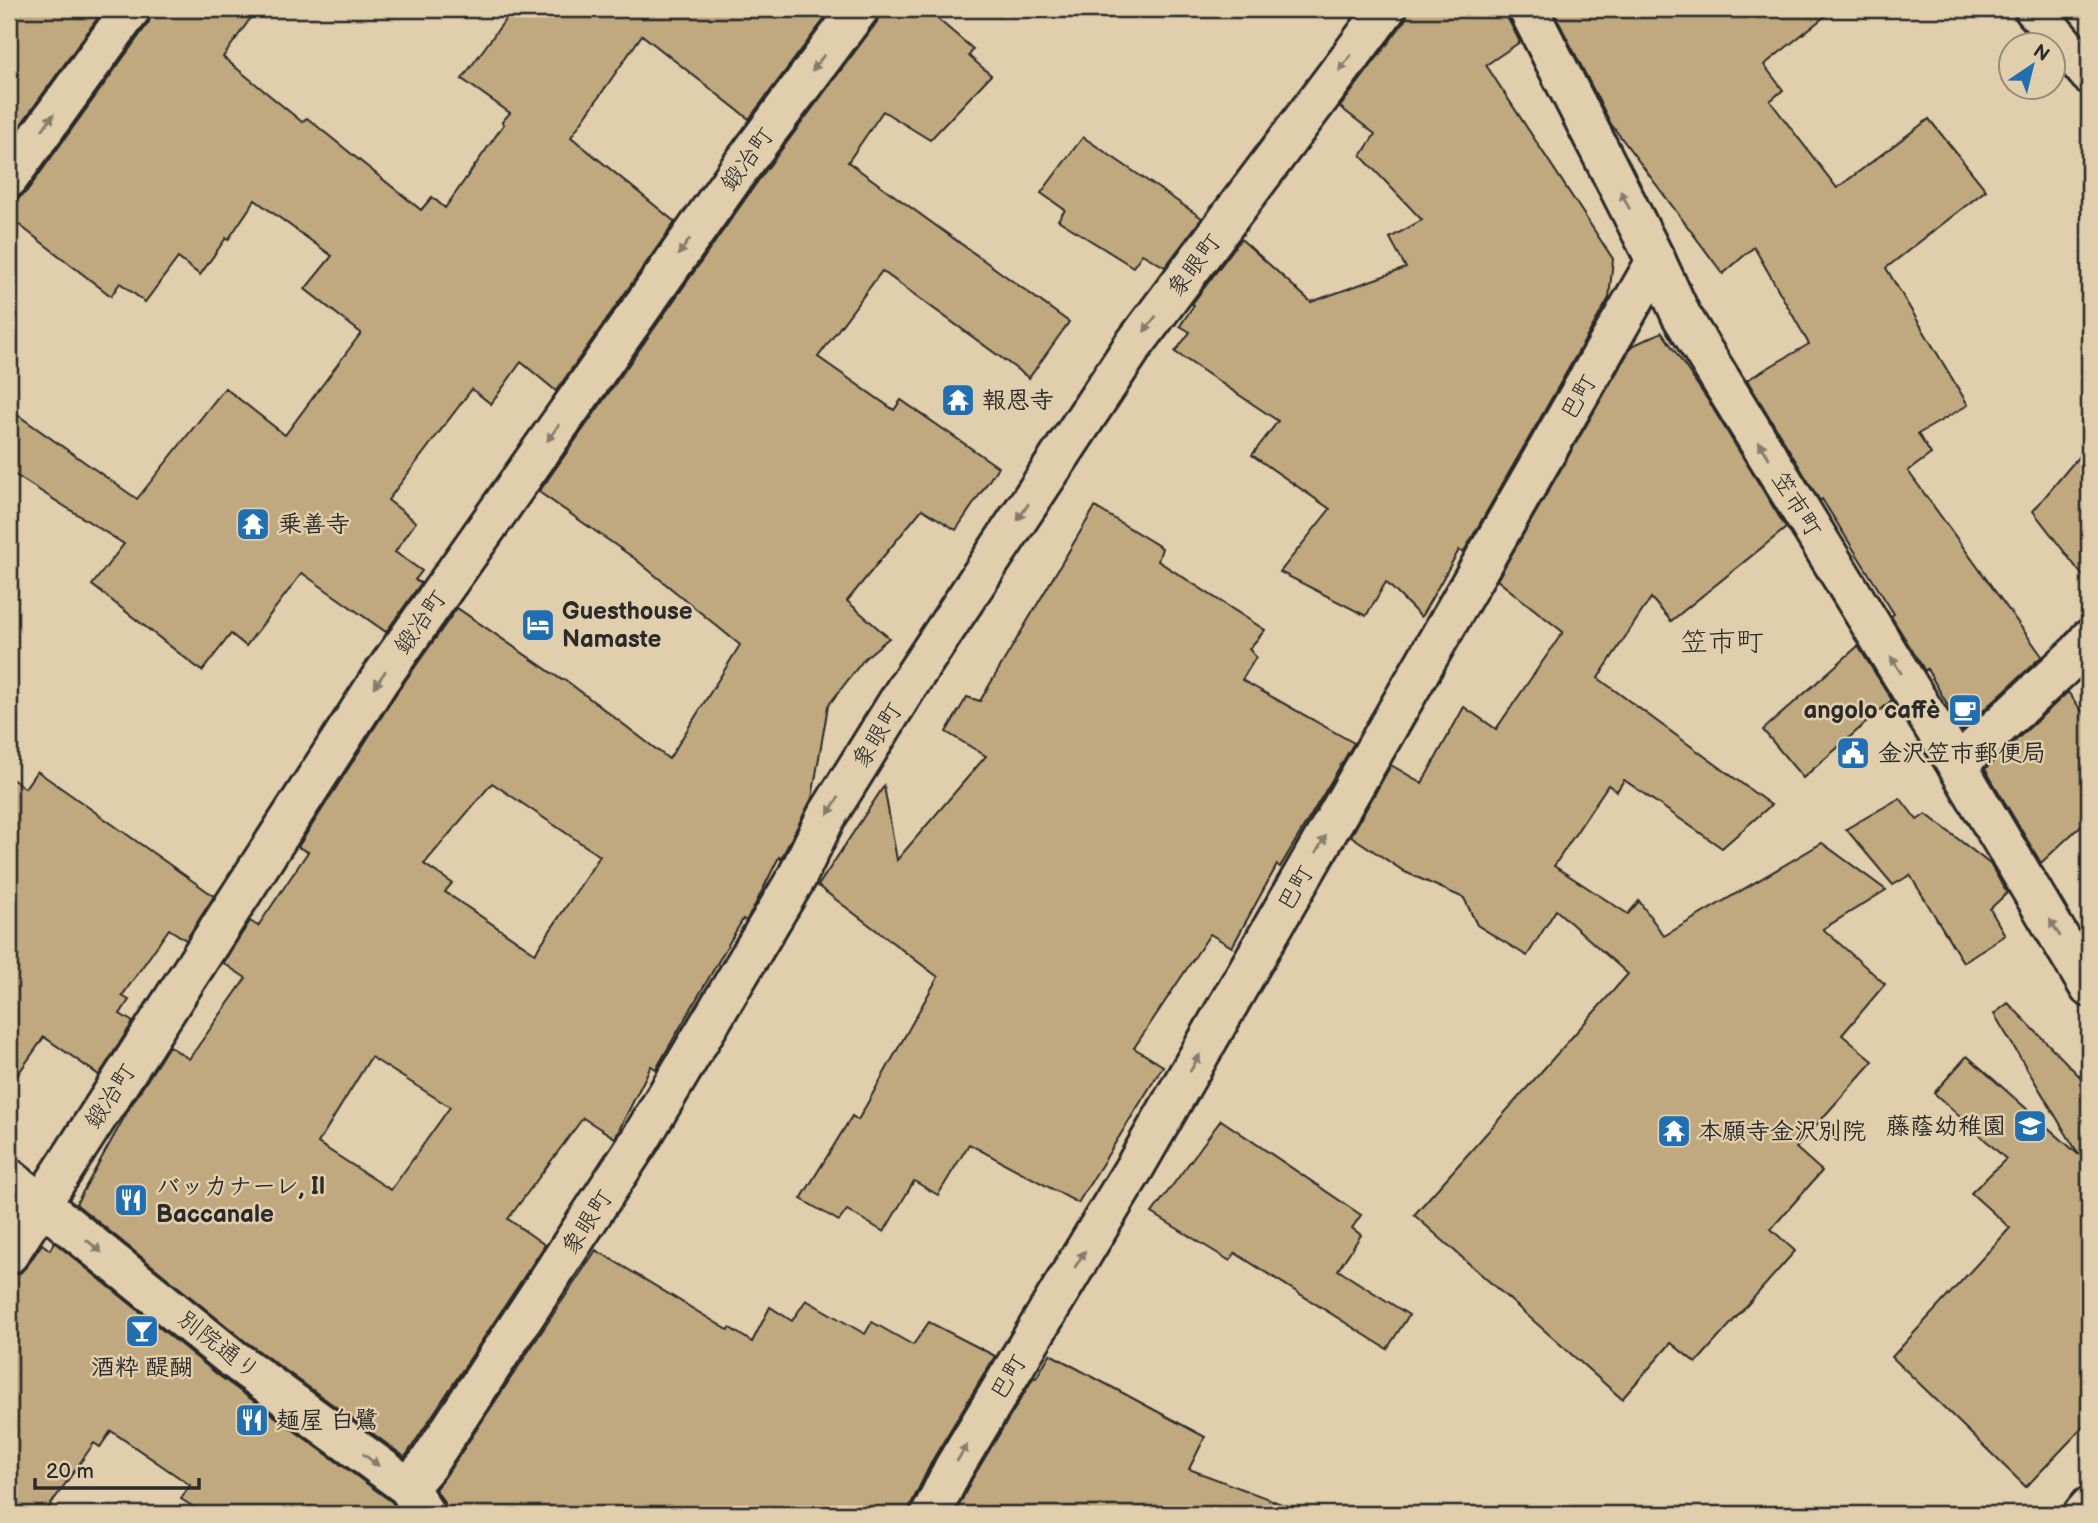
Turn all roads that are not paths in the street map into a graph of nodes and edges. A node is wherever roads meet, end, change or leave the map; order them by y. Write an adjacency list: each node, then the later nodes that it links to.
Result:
1 (131, 9): 7 (street, one-way to 1)
2 (859, 9): 13 (street, 鍛冶町, one-way to 13)
3 (1386, 9): 15 (street, 象眼町, one-way to 15)
4 (1528, 9): 8 (street, 笠市町, one-way to 4)
5 (2034, 9): 6 (street)
6 (2089, 74)
7 (9, 178)
8 (1656, 261): 10 (street, 笠市町, one-way to 8); 17 (street, 巴町, one-way to 8)
9 (2089, 639): 10 (street)
10 (1957, 765): 11 (street, 笠市町, one-way to 10)
11 (2089, 988)
12 (9, 1178): 13 (street, 別院通り)
13 (41, 1203): 14 (street, 鍛冶町); 15 (street, 別院通り, one-way to 15)
14 (9, 1254)
15 (414, 1504)
16 (2089, 1507): 18 (street)
17 (931, 1514)
18 (2083, 1514)

